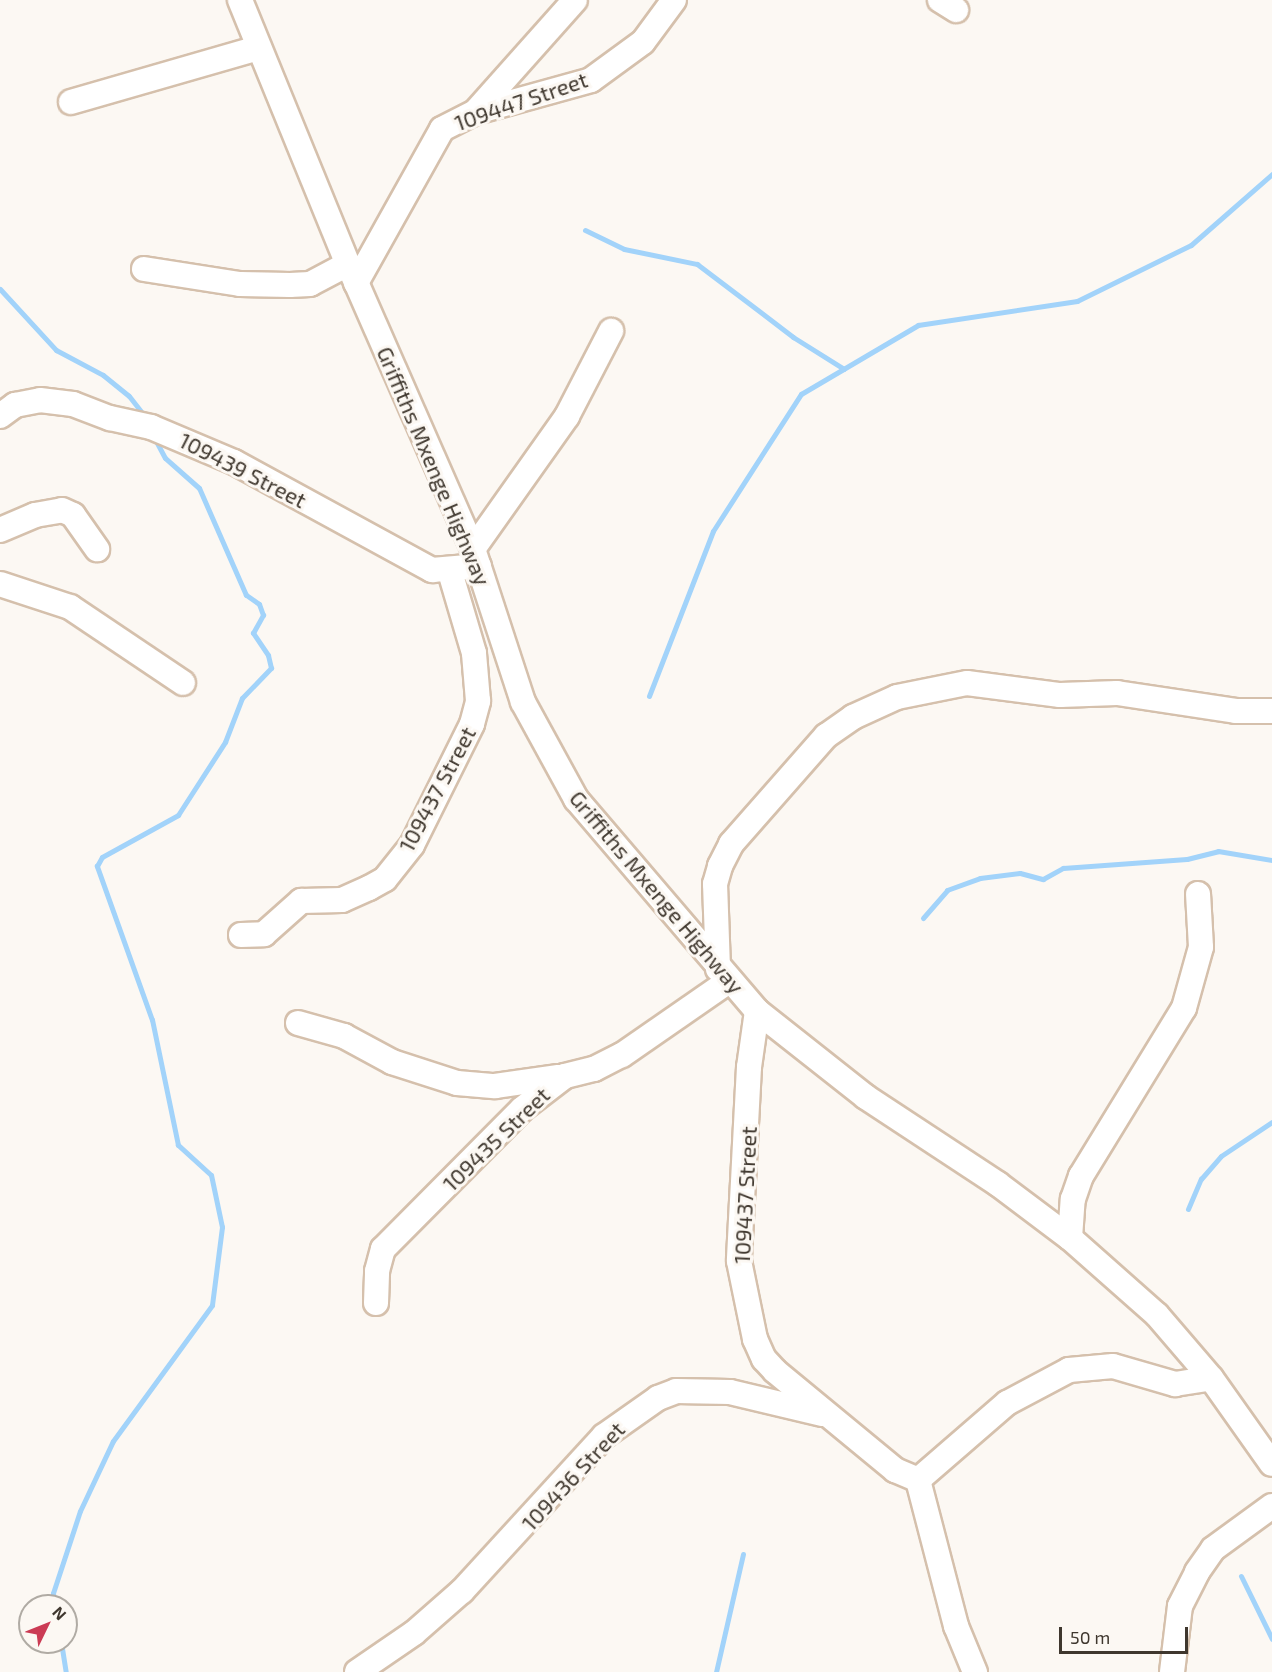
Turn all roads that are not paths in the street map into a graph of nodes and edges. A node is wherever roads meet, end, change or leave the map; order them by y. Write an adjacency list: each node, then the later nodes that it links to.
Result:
1 (240, 0): 4 (street, Griffiths Mxenge Highway)
2 (575, 0): 6 (street)
3 (674, 0): 6 (street, 109447 Street)
4 (258, 48): 5 (street); 8 (street, Griffiths Mxenge Highway)
5 (71, 102)
6 (476, 112): 8 (street, 109447 Street)
7 (144, 269): 8 (street)
8 (352, 273): 13 (street, Griffiths Mxenge Highway)
9 (611, 331): 13 (street)
10 (0, 416): 14 (street, 109439 Street)
11 (0, 530): 12 (street)
12 (97, 549)
13 (476, 558): 14 (street, 109439 Street); 20 (street, Griffiths Mxenge Highway)
14 (450, 572): 19 (street, 109437 Street)
15 (0, 585): 16 (street)
16 (183, 683)
17 (1272, 711): 20 (street)
18 (1198, 894): 24 (street)
19 (241, 935)
20 (724, 975): 21 (street, Griffiths Mxenge Highway); 23 (street, 109435 Street)
21 (757, 1011): 24 (street, Griffiths Mxenge Highway); 27 (street, 109437 Street)
22 (298, 1023): 23 (street)
23 (565, 1076): 25 (street, 109435 Street)
24 (1070, 1238): 26 (street, Griffiths Mxenge Highway)
25 (376, 1303)
26 (1211, 1378): 28 (street, Griffiths Mxenge Highway); 29 (street)
27 (830, 1416): 29 (street, 109437 Street); 31 (street, 109436 Street)
28 (1272, 1464)
29 (918, 1480): 32 (street)
30 (1272, 1506): 33 (street)
31 (357, 1672)
32 (975, 1672)
33 (1172, 1672)

